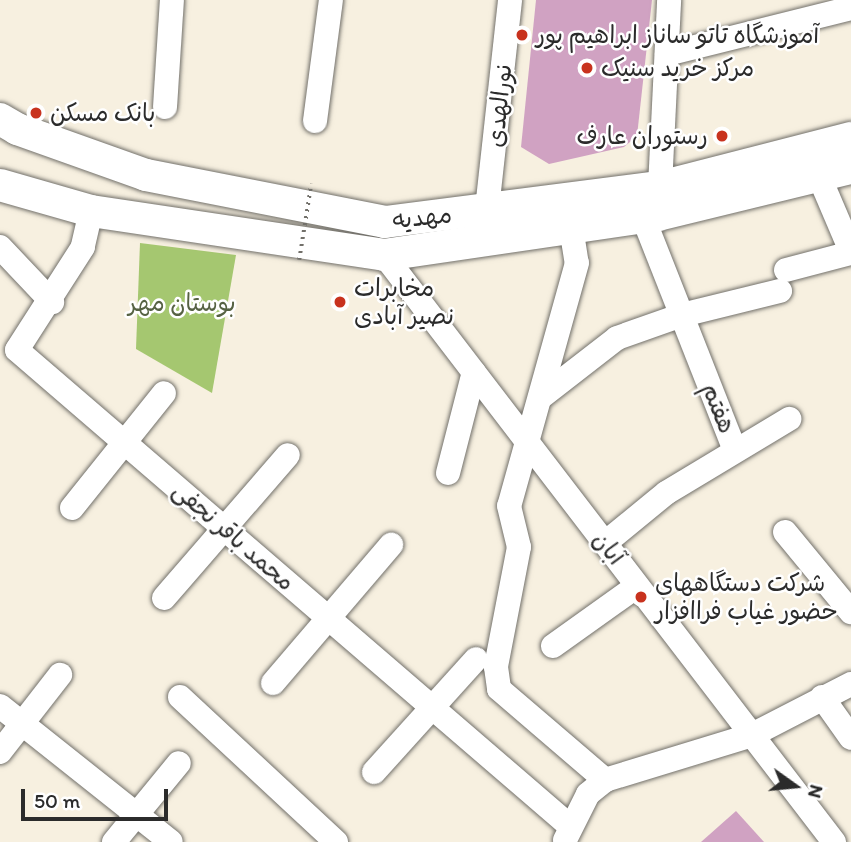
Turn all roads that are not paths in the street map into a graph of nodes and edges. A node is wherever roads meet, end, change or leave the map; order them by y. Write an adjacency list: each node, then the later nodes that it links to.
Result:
1 (172, 0): 7 (street)
2 (331, 0): 8 (street)
3 (510, 0): 15 (street, نورالهدی)
4 (669, 0): 6 (street)
5 (851, 8): 6 (street)
6 (667, 54): 14 (street)
7 (165, 107)
8 (315, 121)
9 (4, 123): 15 (main road, مهدیه)
10 (851, 138): 14 (main road, مهدیه)
11 (851, 168): 12 (main road, مهدیه)
12 (819, 176): 17 (main road, مهدیه); 20 (street)
13 (0, 185): 16 (main road, مهدیه)
14 (660, 187): 15 (main road, مهدیه)
15 (487, 209)
16 (91, 211): 21 (main road, مهدیه); 22 (street, محمد باقر نجفی)
17 (643, 217): 18 (main road, مهدیه); 23 (street, هفتم)
18 (571, 227): 21 (main road, مهدیه); 26 (street)
19 (0, 247): 22 (street)
20 (851, 252): 23 (street)
21 (384, 255): 24 (street, آبان)
22 (51, 302): 28 (street, محمد باقر نجفی)
23 (682, 315): 26 (street); 30 (street, هفتم)
24 (474, 372): 29 (street, آبان); 32 (street)
25 (164, 393): 28 (street)
26 (541, 397): 29 (street)
27 (789, 419): 30 (street)
28 (125, 442): 33 (street); 34 (street, محمد باقر نجفی)
29 (528, 443): 36 (street, آبان); 57 (street)
30 (735, 450): 36 (street, هفتم)
31 (288, 455): 34 (street)
32 (448, 473)
33 (72, 508)
34 (225, 528): 39 (street); 41 (street, محمد باقر نجفی)
35 (785, 532): 40 (street)
36 (605, 543): 38 (street, آبان)
37 (391, 545): 41 (street)
38 (638, 586): 42 (street); 52 (street, آبان)
39 (164, 598)
40 (851, 612)
41 (330, 619): 45 (street); 50 (street, محمد باقر نجفی)
42 (553, 646)
43 (475, 659): 50 (street)
44 (60, 675): 51 (street)
45 (273, 683)
46 (851, 684): 48 (street)
47 (180, 697): 62 (street)
48 (822, 697): 52 (street); 53 (street)
49 (0, 706): 51 (street)
50 (433, 708): 56 (street); 59 (street, محمد باقر نجفی)
51 (21, 723): 54 (street); 58 (street)
52 (752, 735): 57 (street); 63 (street, آبان)
53 (851, 738)
54 (0, 752)
55 (179, 763): 58 (street)
56 (374, 772)
57 (605, 780): 59 (street)
58 (137, 815): 60 (street); 61 (street)
59 (568, 834)
60 (114, 842)
61 (171, 842)
62 (336, 842)
63 (834, 842)

